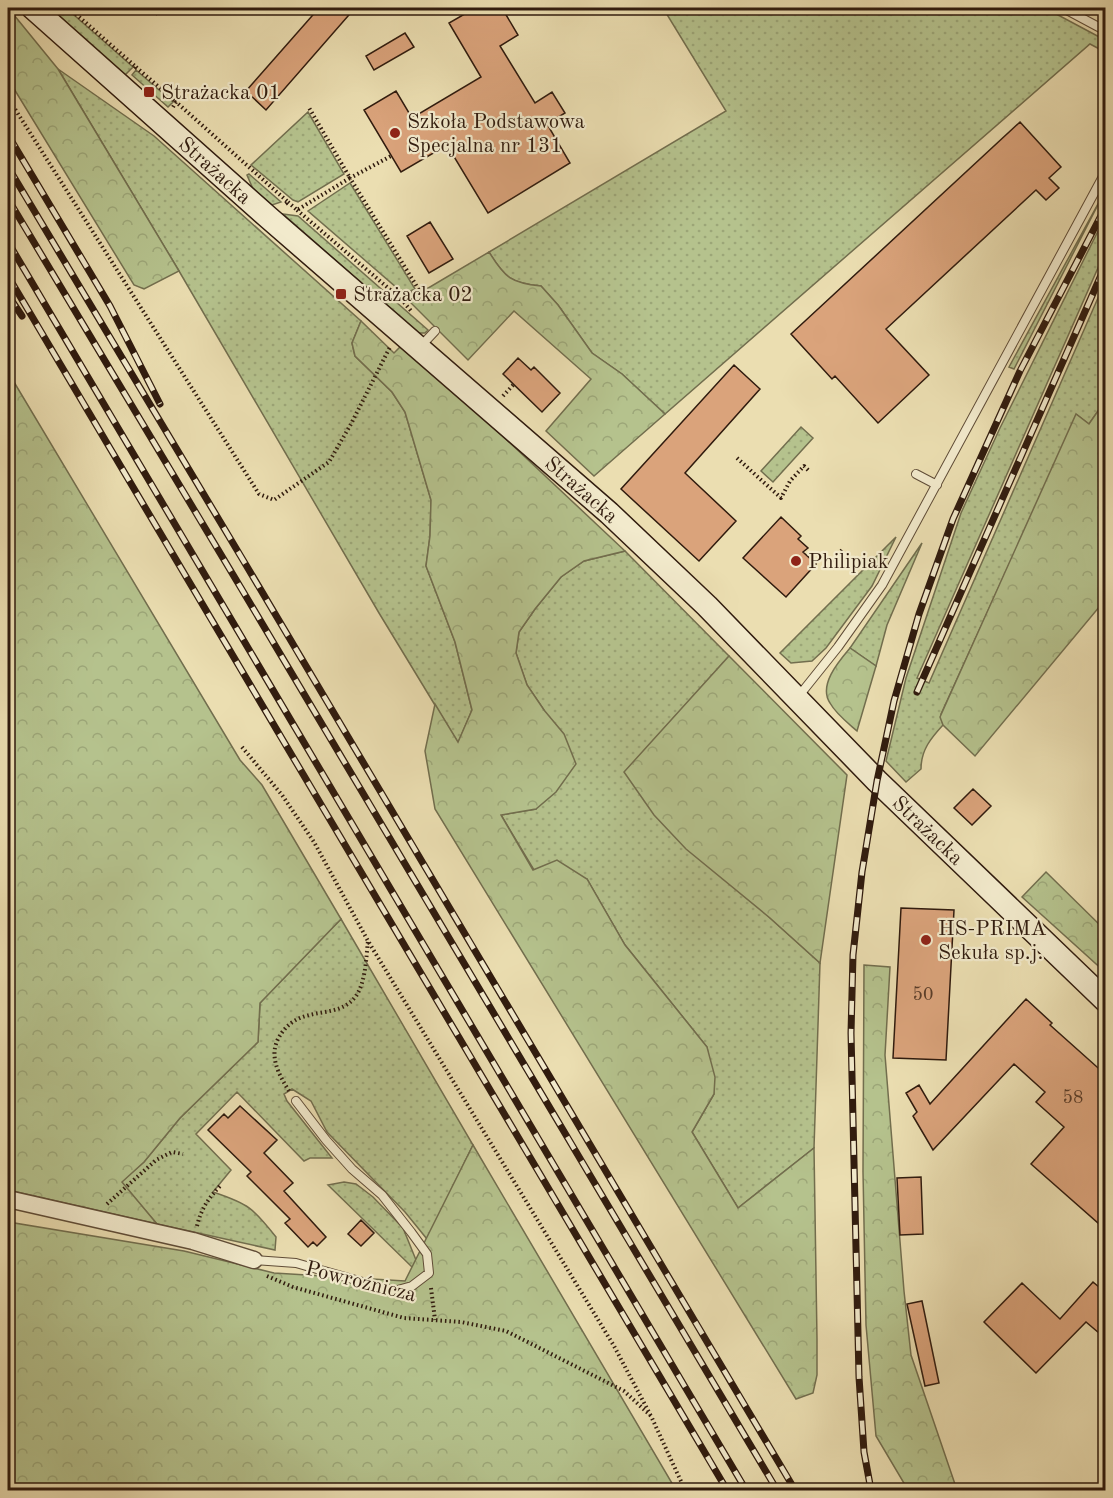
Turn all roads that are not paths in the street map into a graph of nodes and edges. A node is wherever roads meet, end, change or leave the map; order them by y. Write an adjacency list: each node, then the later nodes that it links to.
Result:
1 (33, 8): 6 (main road, Strażacka)
2 (1063, 8): 3 (lane)
3 (1106, 31)
4 (1106, 171): 8 (lane)
5 (435, 331): 6 (lane)
6 (419, 348): 9 (main road, Strażacka)
7 (916, 474): 8 (lane)
8 (937, 485): 9 (lane)
9 (797, 697): 10 (main road, Strażacka)
10 (1106, 1001)
11 (296, 1101): 13 (lane)
12 (8, 1199): 13 (street)
13 (254, 1260)

